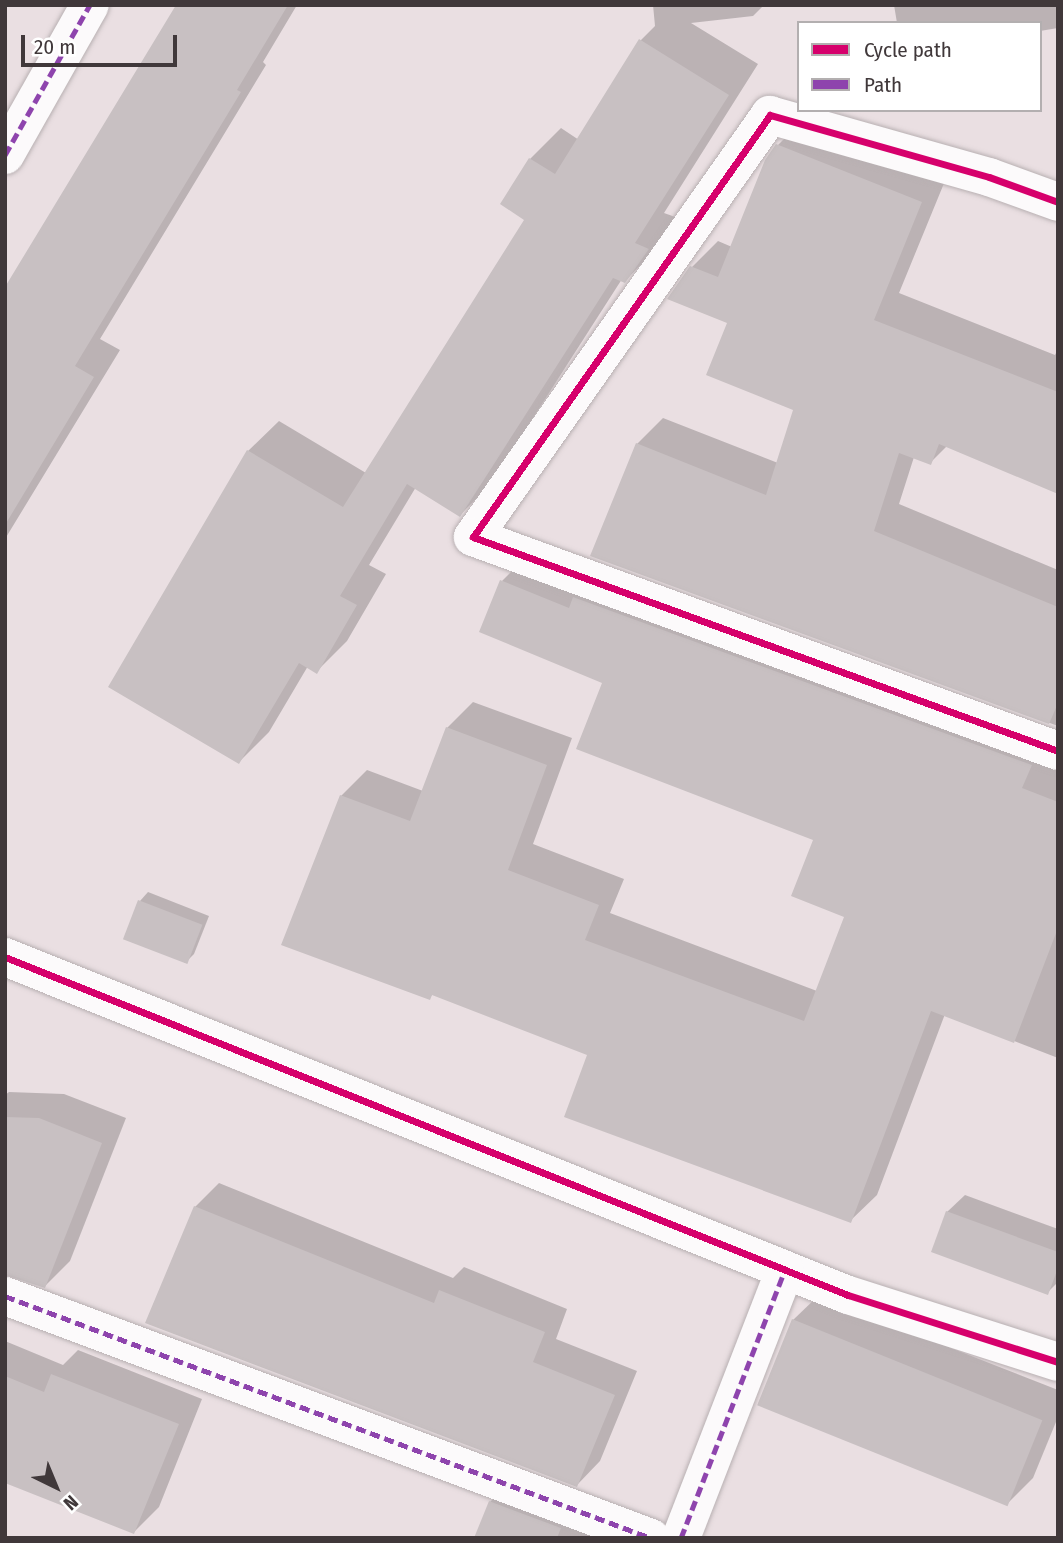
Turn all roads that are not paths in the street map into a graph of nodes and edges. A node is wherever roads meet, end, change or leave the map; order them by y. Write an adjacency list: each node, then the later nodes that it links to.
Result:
1 (90, 5): 2 (street)
2 (5, 155)
3 (1058, 202): 4 (street)
4 (1058, 751)
5 (5, 957): 6 (street)
6 (785, 1270): 8 (street); 10 (street)
7 (5, 1296): 9 (street)
8 (1058, 1362)
9 (651, 1538)
10 (681, 1538)

